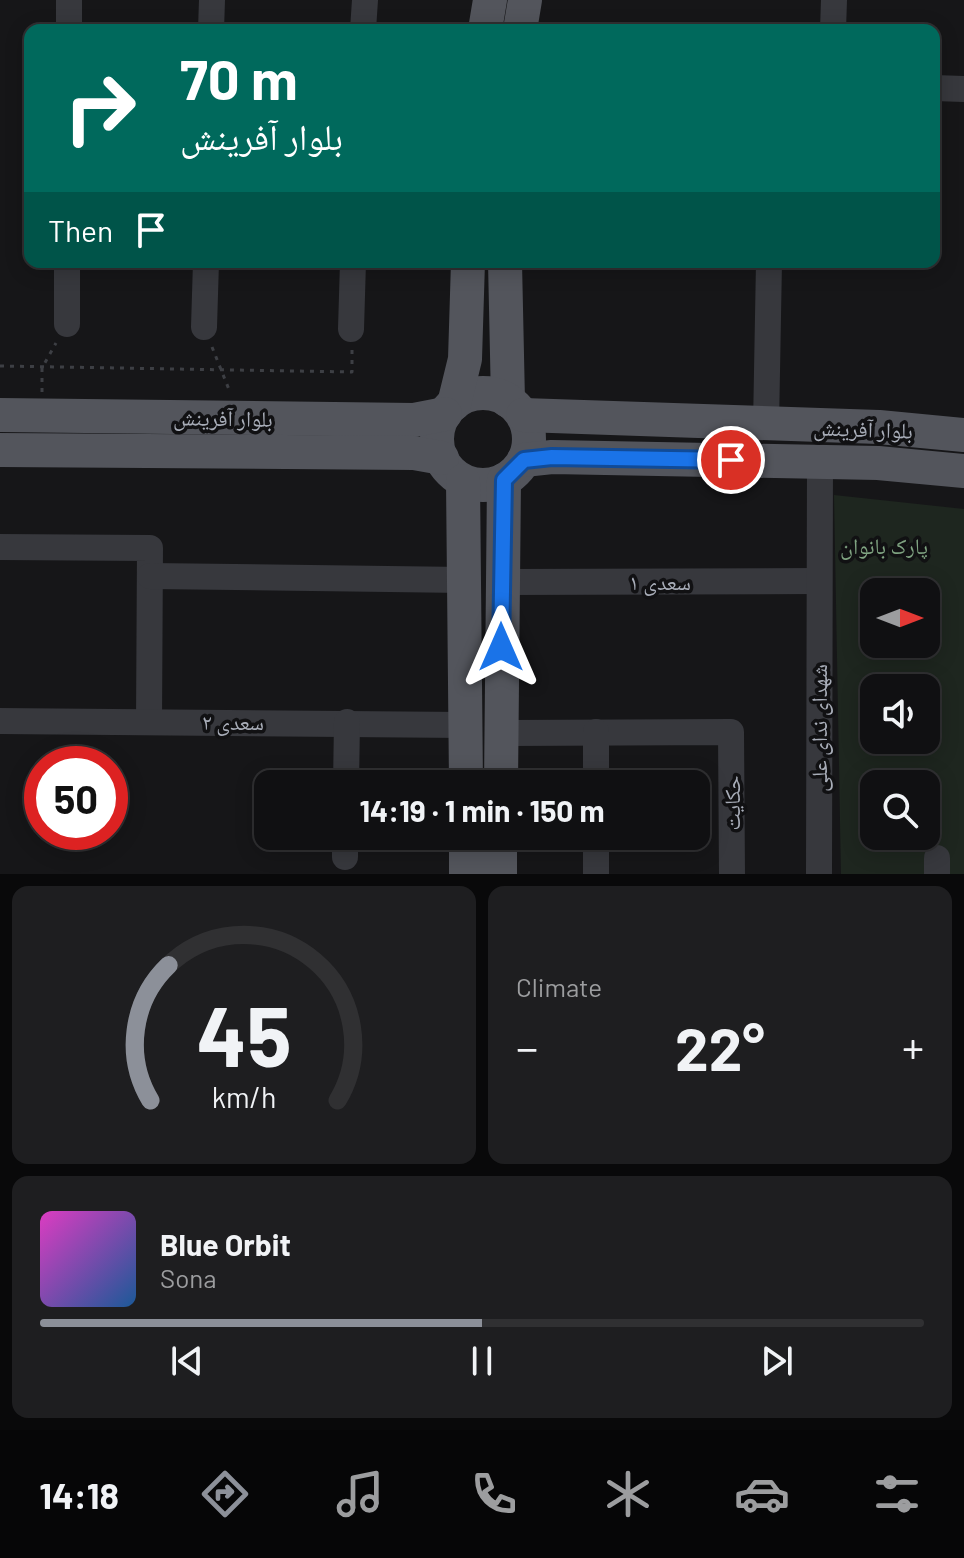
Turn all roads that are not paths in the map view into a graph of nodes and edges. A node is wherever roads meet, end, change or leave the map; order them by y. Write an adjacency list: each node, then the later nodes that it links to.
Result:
1 (69, 0): 7 (street)
2 (212, 0): 8 (street)
3 (365, 0): 9 (street)
4 (490, 0): 10 (main road)
5 (525, 0): 11 (main road)
6 (834, 0): 12 (street)
7 (69, 24)
8 (211, 24)
9 (363, 24)
10 (486, 24)
11 (521, 24)
12 (833, 24)
13 (940, 88): 14 (street)
14 (964, 89)
15 (67, 268): 21 (street)
16 (206, 268): 22 (street)
17 (353, 268): 23 (street)
18 (468, 268): 25 (main road)
19 (505, 268): 24 (main road)
20 (769, 268): 27 (street)
21 (67, 324)
22 (204, 327)
23 (351, 329)
24 (515, 408): 25 (main road); 27 (main road, بلوار آفرینش); 32 (main road)
25 (450, 409): 26 (main road, بلوار آفرینش); 31 (main road)
26 (0, 415)
27 (766, 426): 28 (main road, بلوار آفرینش)
28 (964, 435)
29 (0, 450): 31 (main road, بلوار آفرینش)
30 (820, 462): 32 (main road, بلوار آفرینش); 33 (main road, بلوار آفرینش); 37 (street, شهدای ندای علی)
31 (453, 469): 32 (main road); 36 (main road)
32 (514, 470): 38 (main road)
33 (964, 471)
34 (0, 547): 35 (street)
35 (150, 576): 36 (street); 40 (street)
36 (465, 580): 42 (main road)
37 (819, 581): 38 (street, سعدی ۱); 56 (street, شهدای ندای علی)
38 (501, 582): 44 (main road)
39 (0, 721): 40 (street, سعدی ۲)
40 (149, 722): 41 (street, سعدی ۲)
41 (347, 722): 42 (street, سعدی ۲); 45 (street)
42 (465, 725): 46 (main road)
43 (596, 732): 44 (street); 48 (street); 55 (street, حکایت)
44 (501, 733): 47 (main road)
45 (346, 770)
46 (466, 770)
47 (501, 770)
48 (596, 770)
49 (466, 850): 52 (main road)
50 (500, 850): 53 (main road)
51 (596, 850): 54 (street)
52 (466, 874)
53 (500, 874)
54 (596, 874)
55 (732, 874)
56 (819, 874)

